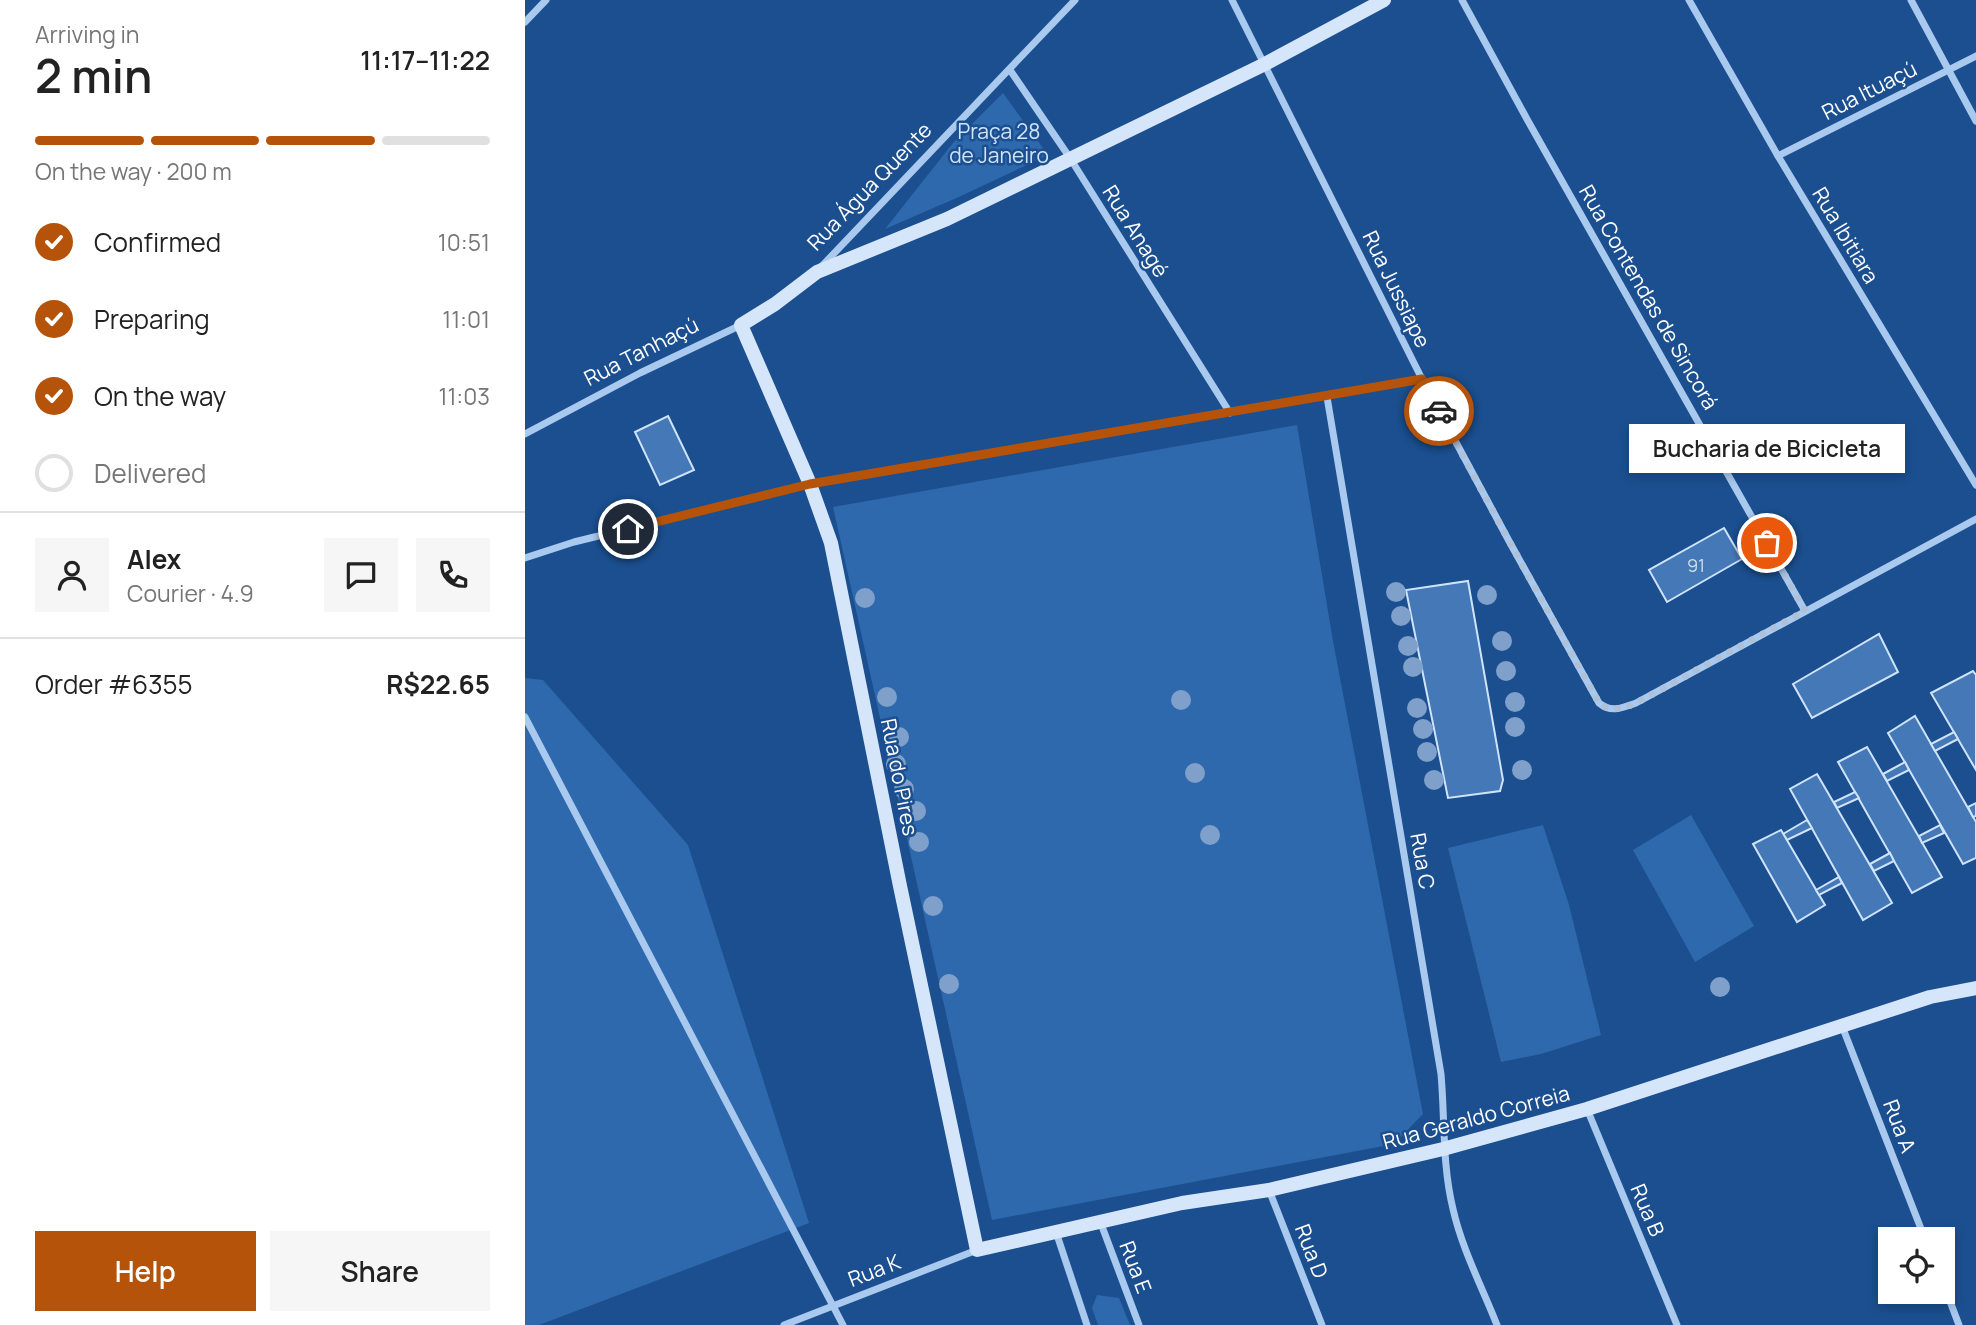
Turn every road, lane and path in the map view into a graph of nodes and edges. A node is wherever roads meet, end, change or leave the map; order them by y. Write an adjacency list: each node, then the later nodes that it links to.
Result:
1 (546, 0): 10 (street)
2 (1059, 0): 9 (street)
3 (1075, 0): 9 (street, Rua Água Quente)
4 (1232, 0): 12 (street, Rua Jussiape)
5 (1384, 0): 12 (street)
6 (1462, 0): 29 (street, Rua Contendas de Sincorá)
7 (1689, 0): 16 (street, Rua Ibitiara)
8 (1911, 0): 14 (street)
9 (1067, 8): 13 (street, Rua Água Quente)
10 (525, 22)
11 (1976, 56): 14 (street, Rua Ituaçú)
12 (1265, 64): 17 (street); 21 (street, Rua Jussiape)
13 (1010, 69): 17 (street, Rua Anagé); 18 (street, Rua Água Quente)
14 (1948, 70): 15 (street); 16 (street, Rua Ituaçú)
15 (1976, 121)
16 (1778, 156): 26 (street, Rua Ibitiara)
17 (1070, 158): 18 (street); 23 (street, Rua Anagé)
18 (817, 272): 19 (street, Rua Água Quente)
19 (775, 304): 20 (street, Rua Tanhaçú)
20 (741, 325): 24 (street, Rua Tanhaçú); 25 (street, Rua do Pires)
21 (1422, 379): 22 (street); 29 (street, Rua Jussiape)
22 (1327, 397): 23 (street); 34 (street, Rua C)
23 (1230, 413): 25 (street)
24 (525, 434)
25 (810, 484): 28 (street); 39 (street, Rua do Pires)
26 (1976, 485)
27 (1976, 520): 29 (street)
28 (525, 558)
29 (1805, 611)
30 (525, 718): 40 (street)
31 (1976, 988): 32 (street, Rua Geraldo Correia)
32 (1842, 1025): 33 (street, Rua Geraldo Correia); 37 (street, Rua A)
33 (1587, 1109): 34 (street, Rua Geraldo Correia); 48 (street, Rua B)
34 (1443, 1149): 35 (street, Rua Geraldo Correia); 47 (street, Rua C)
35 (1269, 1190): 36 (street, Rua Geraldo Correia); 46 (street, Rua D)
36 (1100, 1221): 38 (street, Rua Geraldo Correia); 45 (street, Rua E)
37 (1920, 1227)
38 (1056, 1231): 39 (street, Rua Geraldo Correia); 44 (street)
39 (977, 1250): 40 (street, Rua K)
40 (832, 1304): 42 (street, Rua K); 43 (street)
41 (1951, 1304): 49 (street)
42 (784, 1325)
43 (843, 1325)
44 (1087, 1325)
45 (1139, 1325)
46 (1322, 1325)
47 (1497, 1325)
48 (1677, 1325)
49 (1959, 1325)

